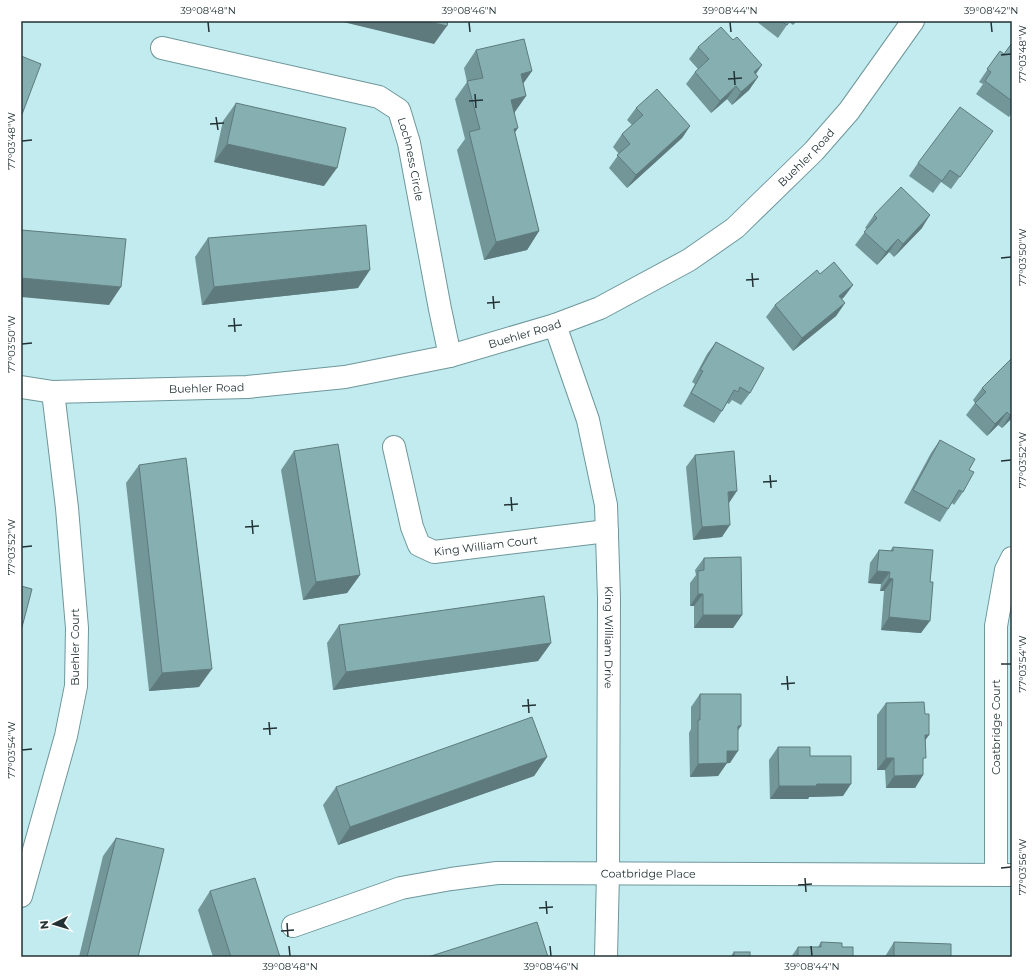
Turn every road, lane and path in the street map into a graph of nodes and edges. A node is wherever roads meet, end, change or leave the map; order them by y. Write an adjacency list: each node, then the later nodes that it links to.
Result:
1 (913, 21): 3 (street, Buehler Road)
2 (162, 48): 4 (street, Lochness Circle)
3 (555, 325): 4 (street, Buehler Road); 8 (street, King William Drive)
4 (450, 356): 6 (street, Buehler Road)
5 (21, 387): 6 (street, Buehler Road)
6 (53, 392): 12 (street, Buehler Court)
7 (394, 447): 8 (street, King William Court)
8 (608, 531): 10 (street, King William Drive)
9 (1012, 558): 11 (street, Coatbridge Court)
10 (608, 873): 11 (street, Coatbridge Place); 13 (street, Coatbridge Place); 14 (street, King William Drive)
11 (1004, 875)
12 (21, 896)
13 (293, 926)
14 (606, 957)

